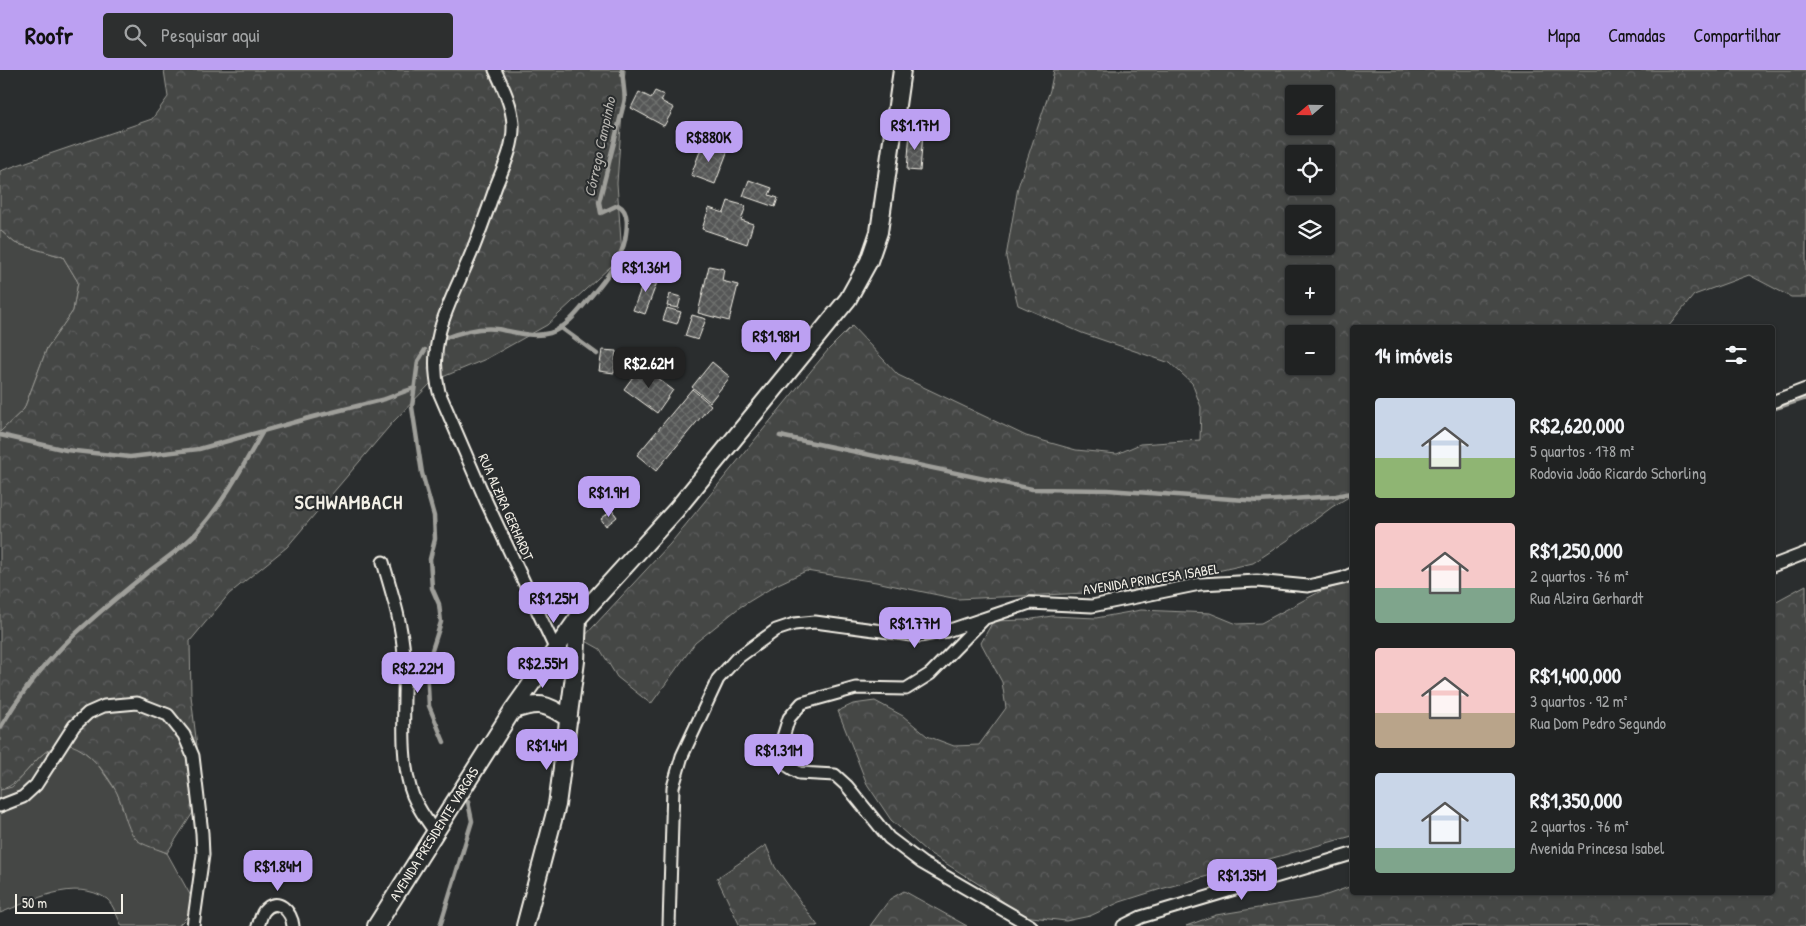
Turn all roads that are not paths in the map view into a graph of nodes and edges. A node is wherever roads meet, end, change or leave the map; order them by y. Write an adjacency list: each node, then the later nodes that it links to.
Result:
1 (495, 70): 11 (street, RUA ALZIRA GERHARDT)
2 (902, 70): 9 (main road, AVENIDA PRESIDENTE VARGAS)
3 (1806, 389): 4 (street)
4 (1775, 401)
5 (1806, 553): 7 (street)
6 (383, 562): 15 (street)
7 (1775, 565)
8 (1350, 575): 10 (street, AVENIDA PRINCESA ISABEL)
9 (578, 618): 11 (main road, AVENIDA PRESIDENTE VARGAS); 13 (main road)
10 (984, 619): 22 (street, AVENIDA PRINCESA ISABEL); 23 (street, AVENIDA PRINCESA ISABEL)
11 (555, 648): 12 (main road, AVENIDA PRESIDENTE VARGAS)
12 (512, 711): 13 (main road); 15 (main road, AVENIDA PRESIDENTE VARGAS)
13 (569, 719): 21 (main road)
14 (0, 806): 17 (street)
15 (435, 832): 20 (main road, AVENIDA PRESIDENTE VARGAS)
16 (1350, 855): 24 (street)
17 (193, 926)
18 (258, 926): 19 (street)
19 (293, 926)
20 (376, 926)
21 (525, 926)
22 (669, 926)
23 (1031, 926)
24 (1123, 926)

